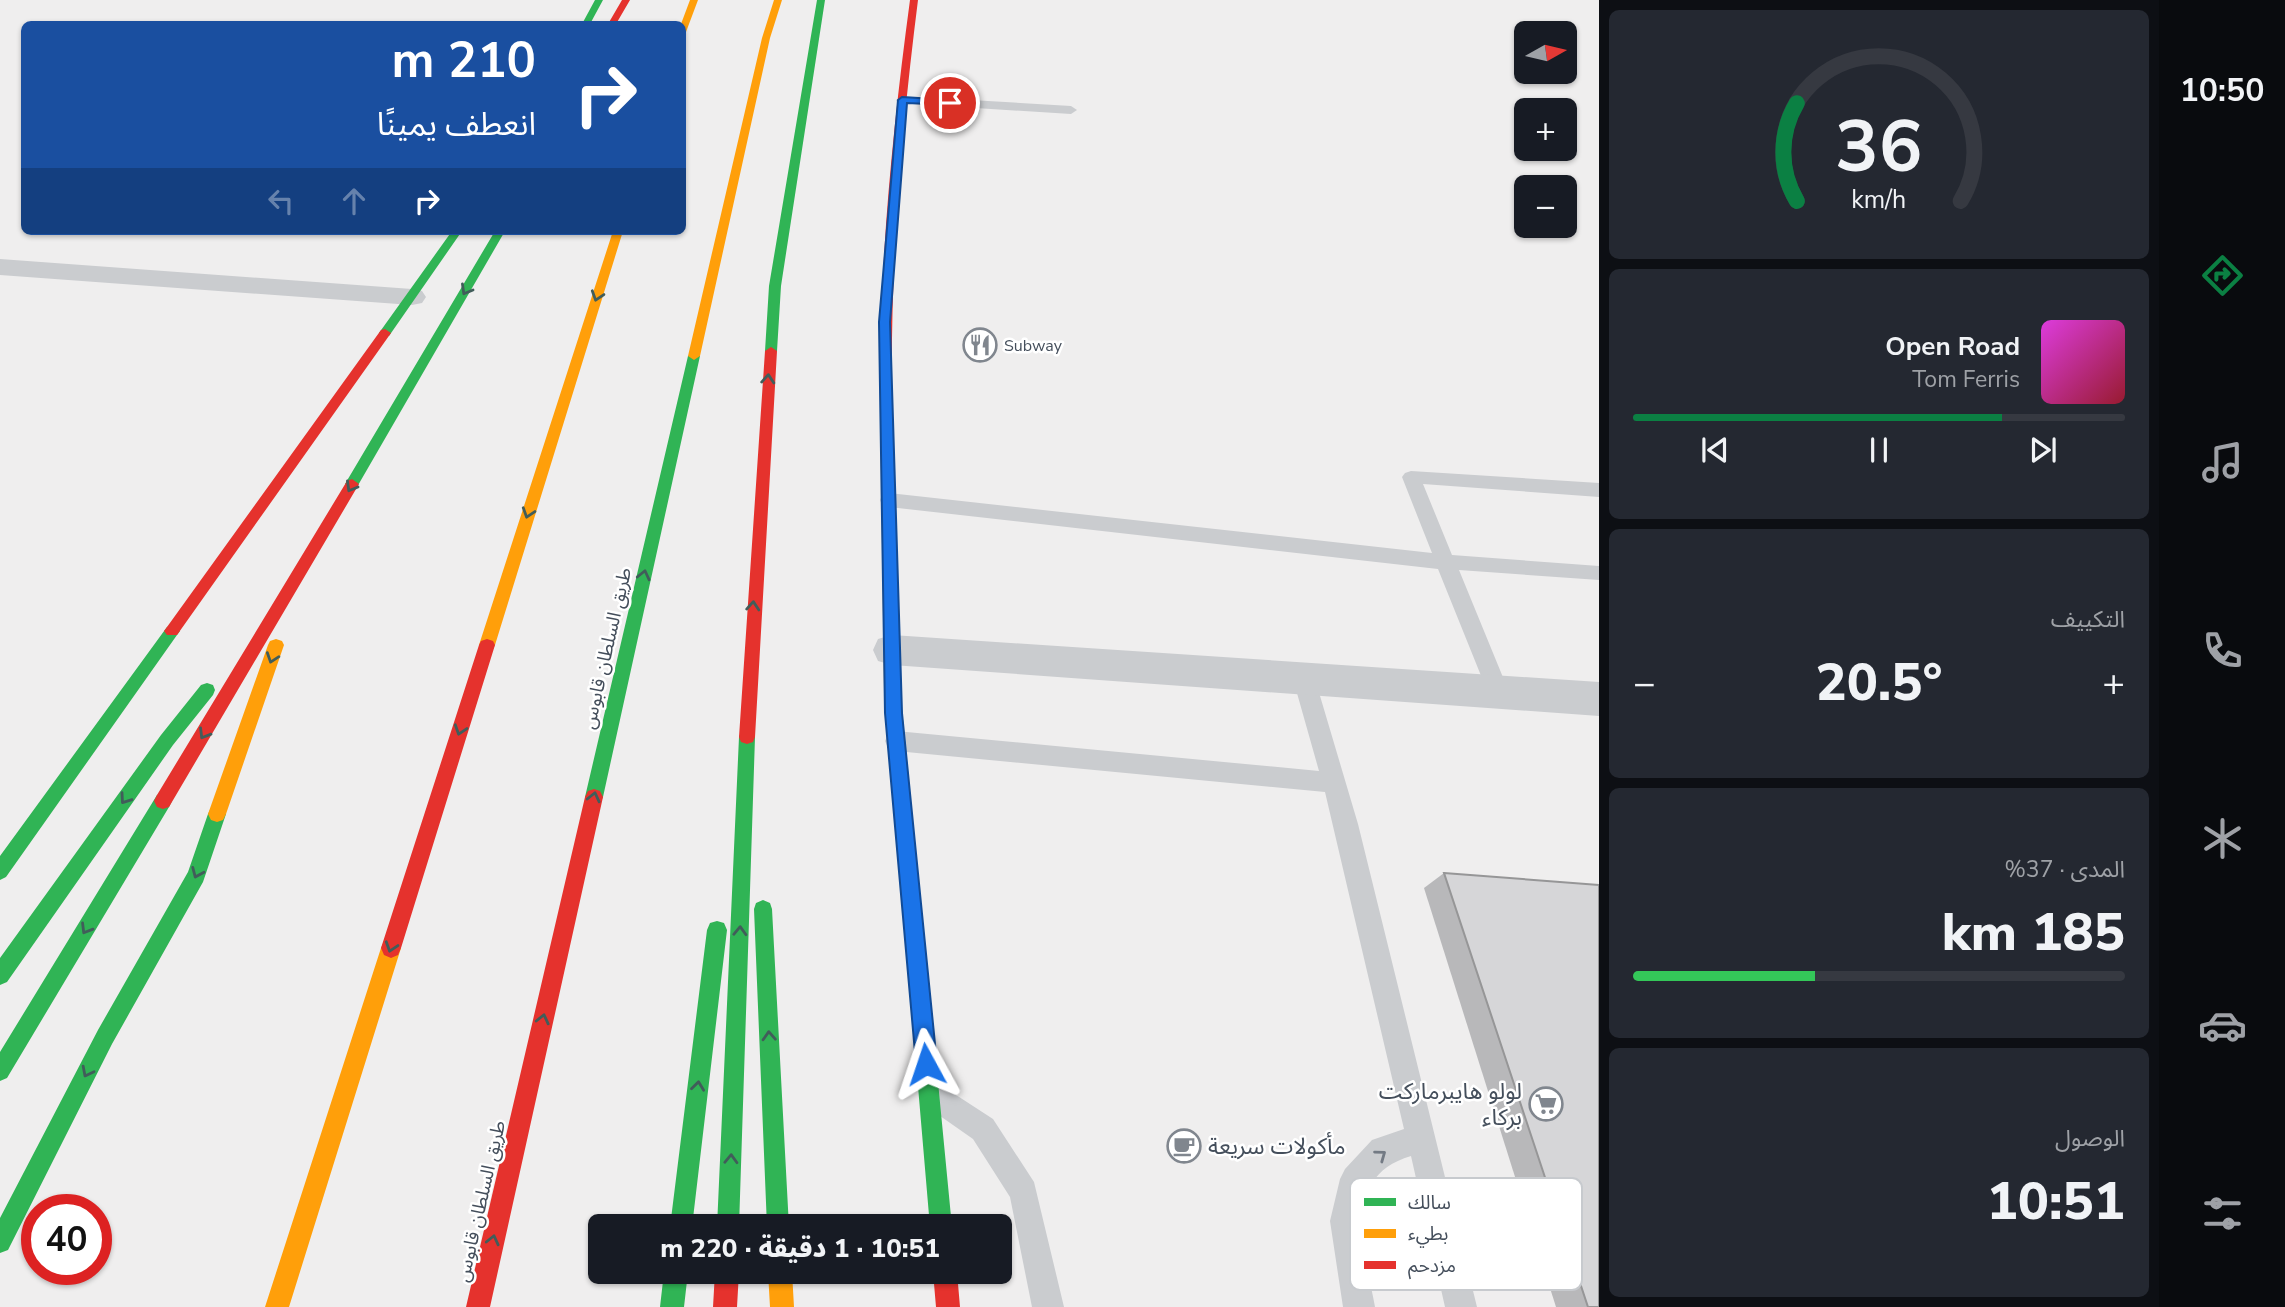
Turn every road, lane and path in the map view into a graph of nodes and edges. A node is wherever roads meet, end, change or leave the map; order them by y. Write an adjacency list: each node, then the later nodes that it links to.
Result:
1 (599, 0): 7 (main road)
2 (626, 0): 8 (main road)
3 (694, 0): 9 (main road)
4 (779, 0): 52 (main road, طريق السلطان قابوس, one-way to 4)
5 (821, 0): 22 (main road, one-way to 5)
6 (914, 0): 10 (main road)
7 (588, 21)
8 (614, 21)
9 (686, 21)
10 (902, 100): 11 (lane); 18 (main road)
11 (1071, 110)
12 (454, 235): 16 (main road)
13 (498, 235): 20 (main road, one-way to 20)
14 (617, 235): 51 (main road, one-way to 51)
15 (0, 267): 16 (street)
16 (412, 297): 31 (main road)
17 (1599, 490): 19 (lane)
18 (889, 500): 19 (lane); 23 (main road)
19 (1445, 562): 21 (lane); 25 (lane)
20 (302, 571): 34 (main road, one-way to 34); 35 (main road, one-way to 35); 45 (main road, one-way to 45)
21 (1599, 573)
22 (751, 649): 29 (main road); 30 (main road); 42 (main road, one-way to 22)
23 (892, 650): 24 (street); 27 (main road)
24 (1304, 679): 25 (street); 28 (lane)
25 (1498, 692): 26 (street)
26 (1599, 699)
27 (896, 741): 28 (lane); 36 (main road)
28 (1334, 783): 37 (lane)
29 (760, 841)
30 (726, 855)
31 (0, 871)
32 (762, 896): 43 (main road, one-way to 32)
33 (719, 910): 41 (main road, one-way to 33)
34 (0, 975)
35 (0, 1071)
36 (929, 1091): 44 (main road); 57 (lane)
37 (1420, 1139): 38 (lane, one-way to 37); 39 (lane)
38 (1356, 1178)
39 (1430, 1178)
40 (1350, 1200): 46 (lane, one-way to 40)
41 (683, 1214)
42 (729, 1214)
43 (777, 1214)
44 (940, 1214)
45 (0, 1242)
46 (1350, 1252)
47 (675, 1284): 53 (main road)
48 (726, 1284): 54 (main road)
49 (781, 1284): 55 (main road)
50 (946, 1284): 56 (main road)
51 (277, 1307)
52 (478, 1307)
53 (672, 1307)
54 (725, 1307)
55 (782, 1307)
56 (948, 1307)
57 (1048, 1307)

